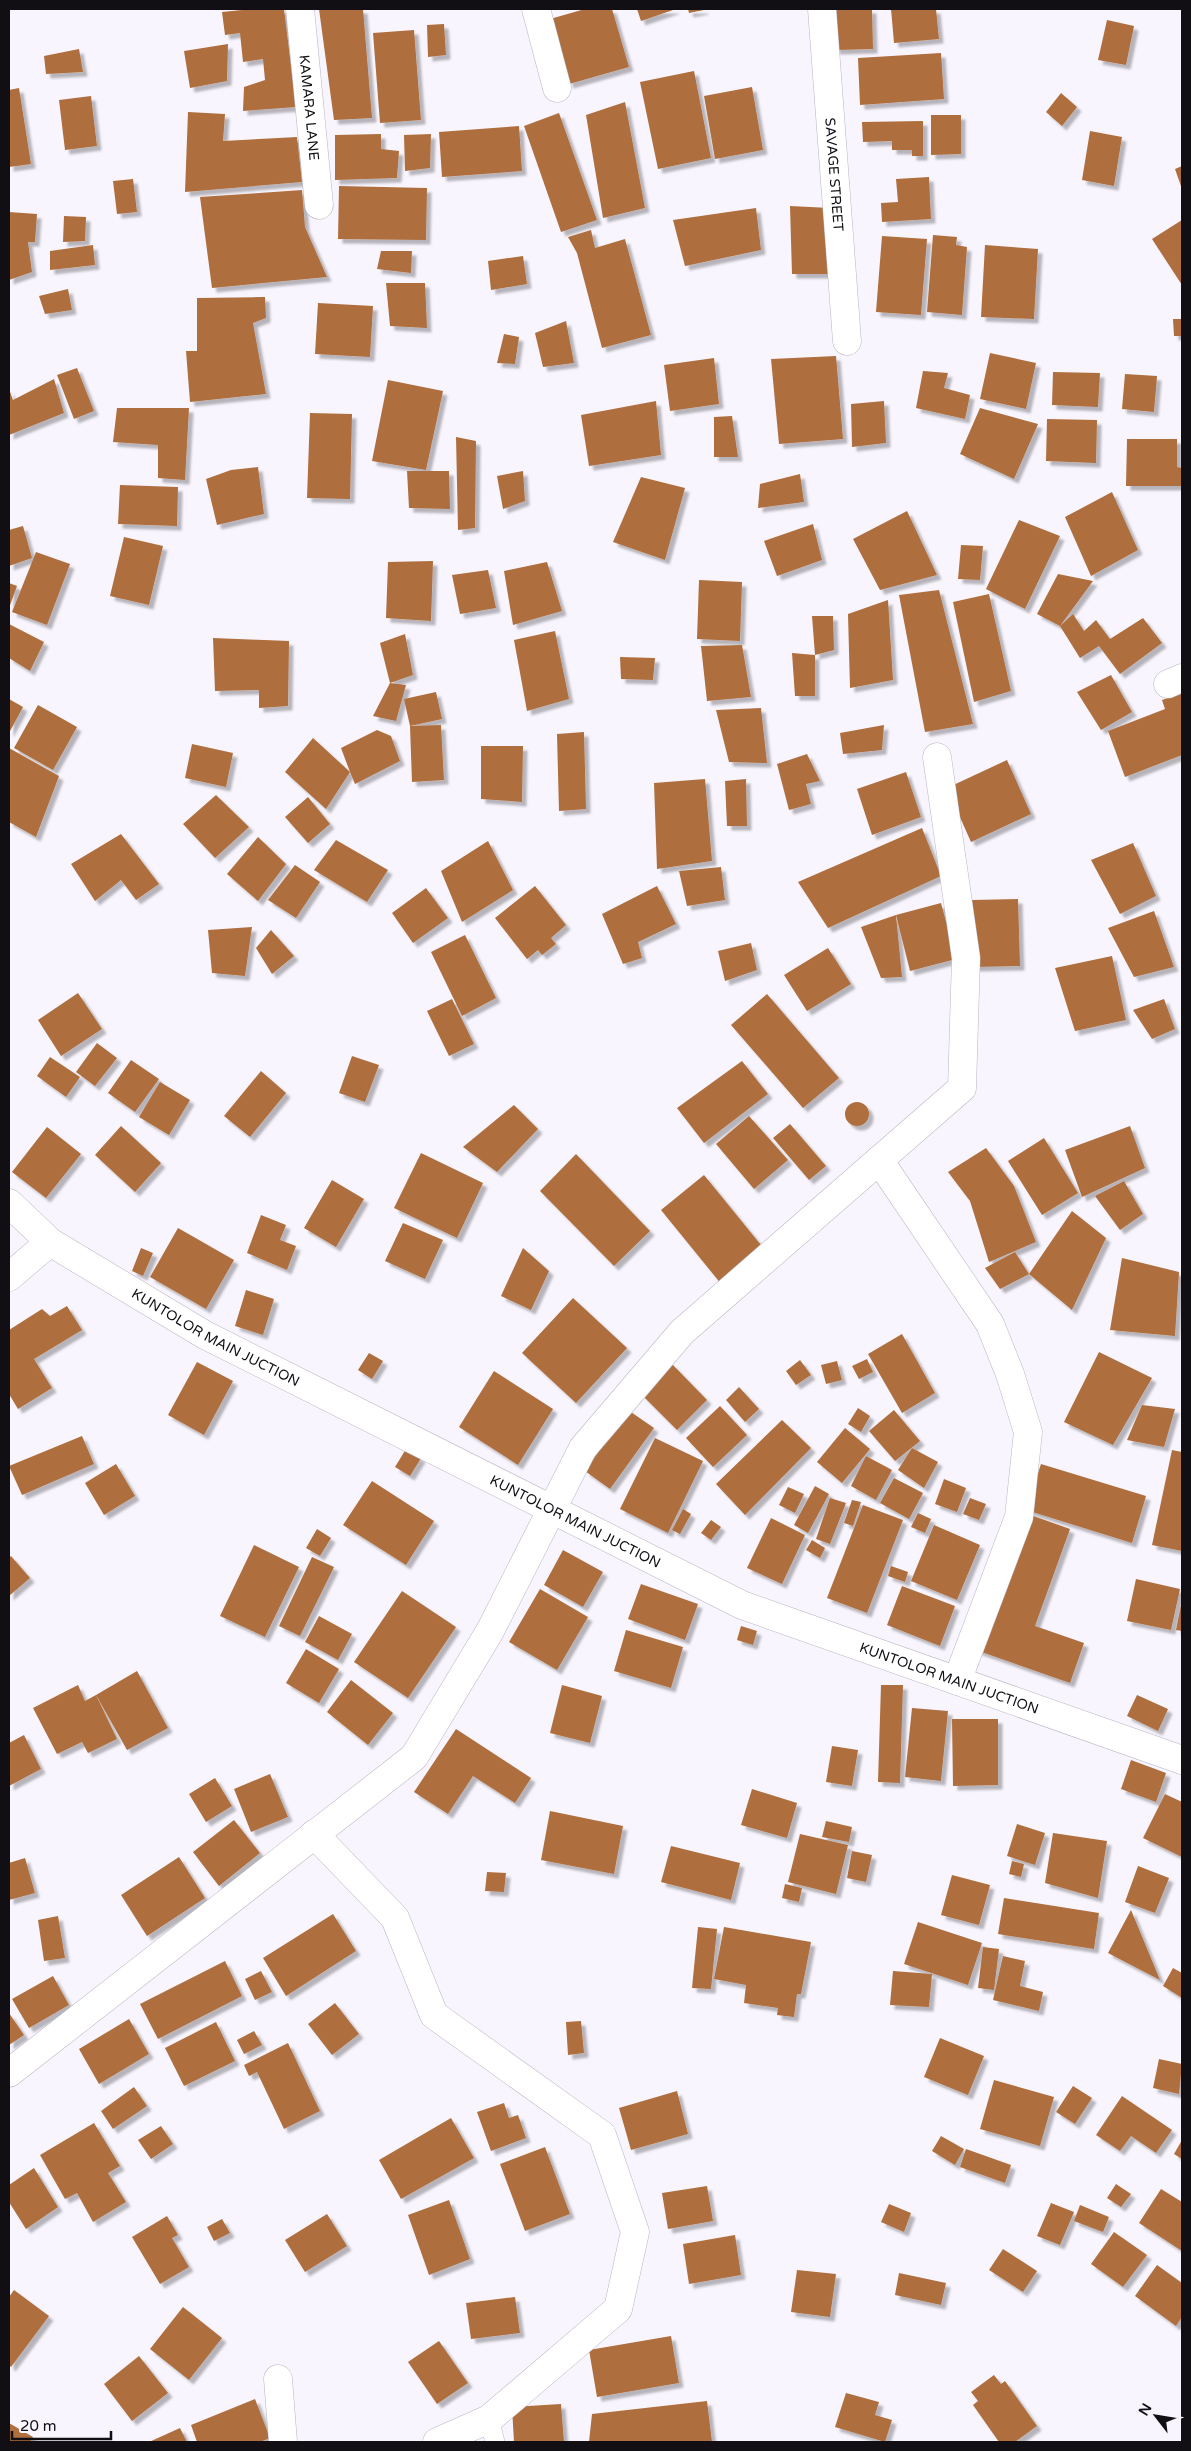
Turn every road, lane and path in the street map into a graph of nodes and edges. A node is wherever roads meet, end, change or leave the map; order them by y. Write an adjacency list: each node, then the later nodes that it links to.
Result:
1 (300, 9): 5 (street, KAMARA LANE)
2 (536, 9): 4 (street)
3 (822, 9): 6 (street, SAVAGE STREET)
4 (557, 88)
5 (319, 205)
6 (847, 341)
7 (937, 757): 8 (street)
8 (879, 1160): 12 (street); 13 (street)
9 (9, 1203): 10 (street, KUNTOLOR MAIN JUCTION)
10 (50, 1242): 11 (street); 12 (street, KUNTOLOR MAIN JUCTION)
11 (9, 1277)
12 (552, 1509): 13 (street, KUNTOLOR MAIN JUCTION); 15 (street)
13 (957, 1681): 14 (street, KUNTOLOR MAIN JUCTION)
14 (1182, 1760)
15 (314, 1834): 16 (street); 18 (street)
16 (9, 2073)
17 (278, 2379): 19 (street)
18 (492, 2431): 20 (street)
19 (283, 2442)
20 (437, 2442)

